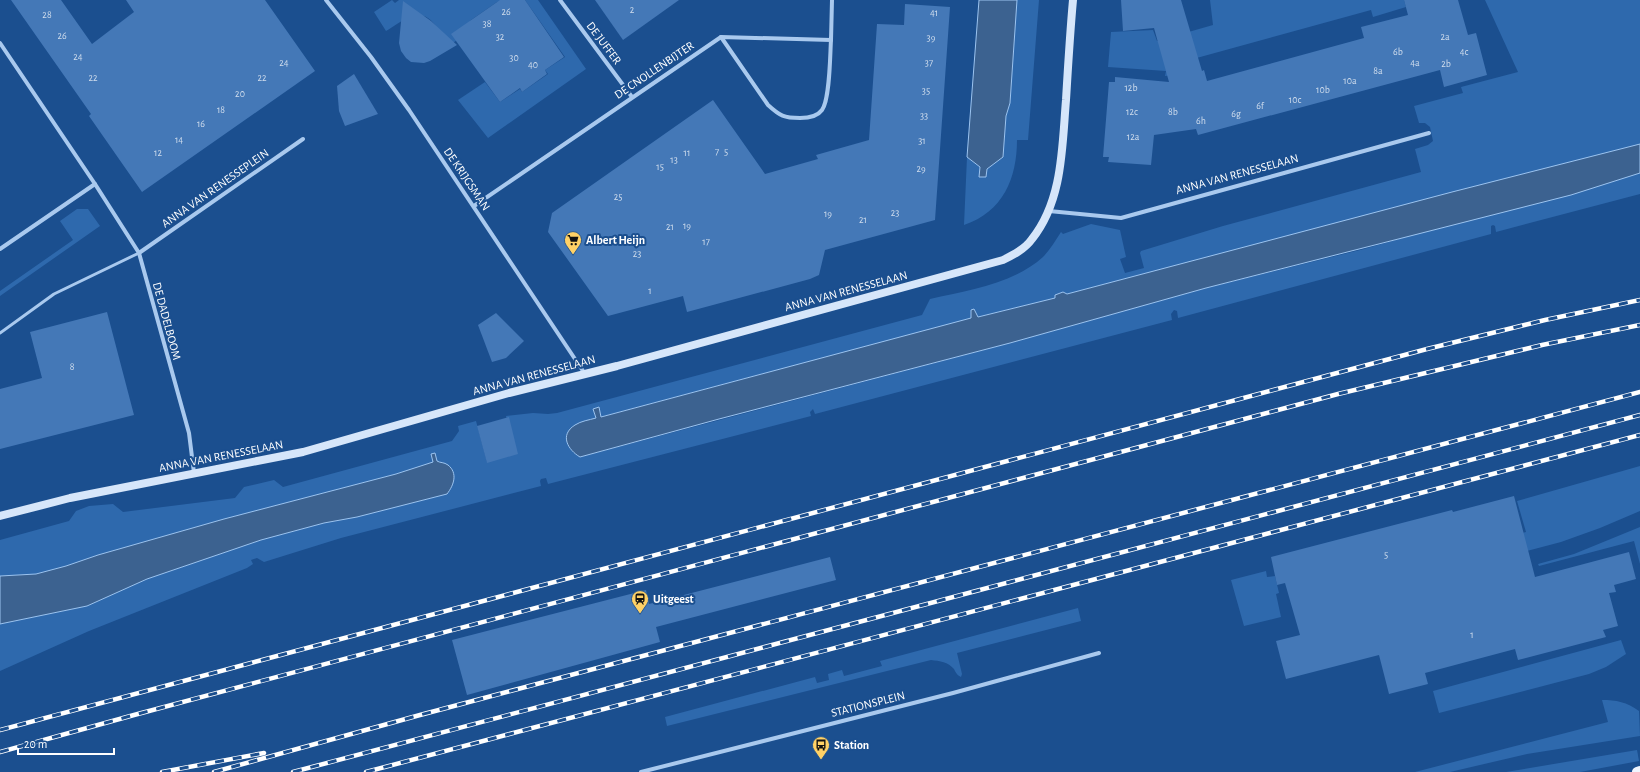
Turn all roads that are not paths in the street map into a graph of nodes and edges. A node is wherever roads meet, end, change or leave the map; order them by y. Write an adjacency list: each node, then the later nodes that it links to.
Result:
1 (326, 0): 12 (street, DE KRIJGSMAN)
2 (560, 0): 8 (street, DE JUFFER)
3 (832, 0): 6 (street)
4 (1072, 0): 13 (street, ANNA VAN RENESSELAAN)
5 (721, 37): 6 (street); 6 (street); 8 (street, DE CNOLLENBIJTER)
6 (831, 40)
7 (0, 42): 11 (street, DE DADELBOOM)
8 (632, 97): 12 (street, DE CNOLLENBIJTER)
9 (1429, 133): 13 (street, ANNA VAN RENESSELAAN)
10 (303, 139): 15 (street, ANNA VAN RENESSEPLEIN)
11 (95, 184): 14 (street); 15 (street, DE DADELBOOM)
12 (474, 206): 17 (street, DE KRIJGSMAN)
13 (1049, 211): 17 (street, ANNA VAN RENESSELAAN)
14 (0, 249)
15 (139, 254): 16 (lane); 18 (street, DE DADELBOOM)
16 (0, 333)
17 (585, 374): 18 (street, ANNA VAN RENESSELAAN)
18 (194, 474): 19 (street, ANNA VAN RENESSELAAN)
19 (0, 516)
20 (1099, 653): 21 (street, STATIONSPLEIN)
21 (641, 772)

